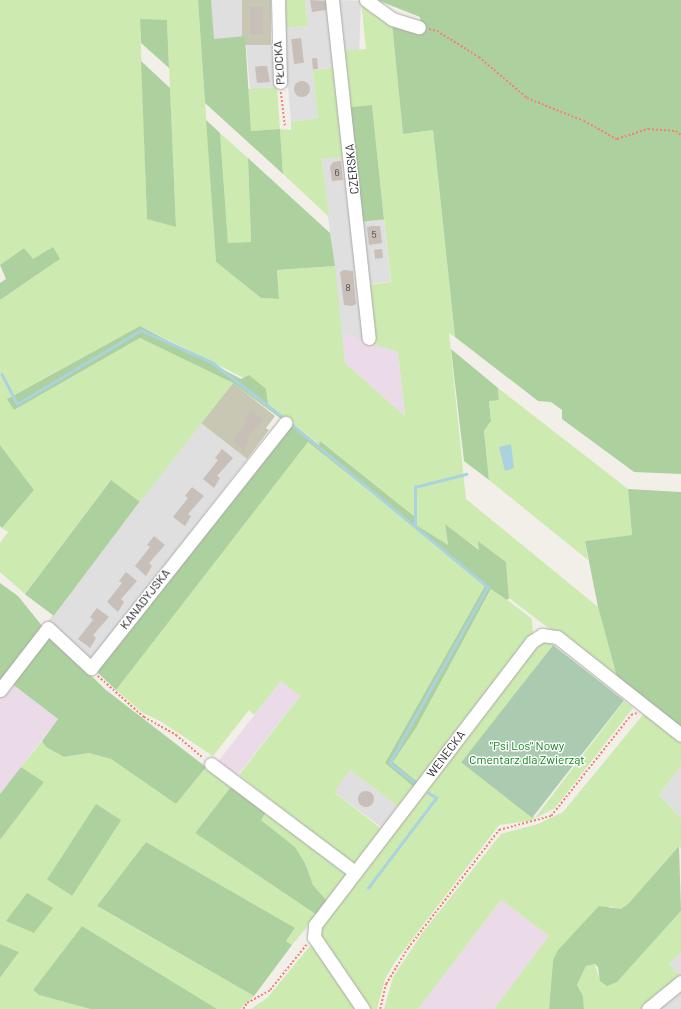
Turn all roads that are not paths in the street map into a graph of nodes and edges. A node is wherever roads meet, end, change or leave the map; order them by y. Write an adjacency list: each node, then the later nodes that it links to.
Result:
1 (278, 0): 5 (street, PŁOCKA)
2 (332, 0): 6 (street, CZERSKA)
3 (366, 0): 4 (street)
4 (419, 27)
5 (280, 82)
6 (369, 338)
7 (285, 423): 8 (street, KANADYJSKA)
8 (0, 690)
9 (681, 735): 11 (street, WENECKA)
10 (211, 764): 11 (street)
11 (355, 872): 13 (street, WENECKA)
12 (681, 982): 14 (street)
13 (363, 1009)
14 (648, 1009)

